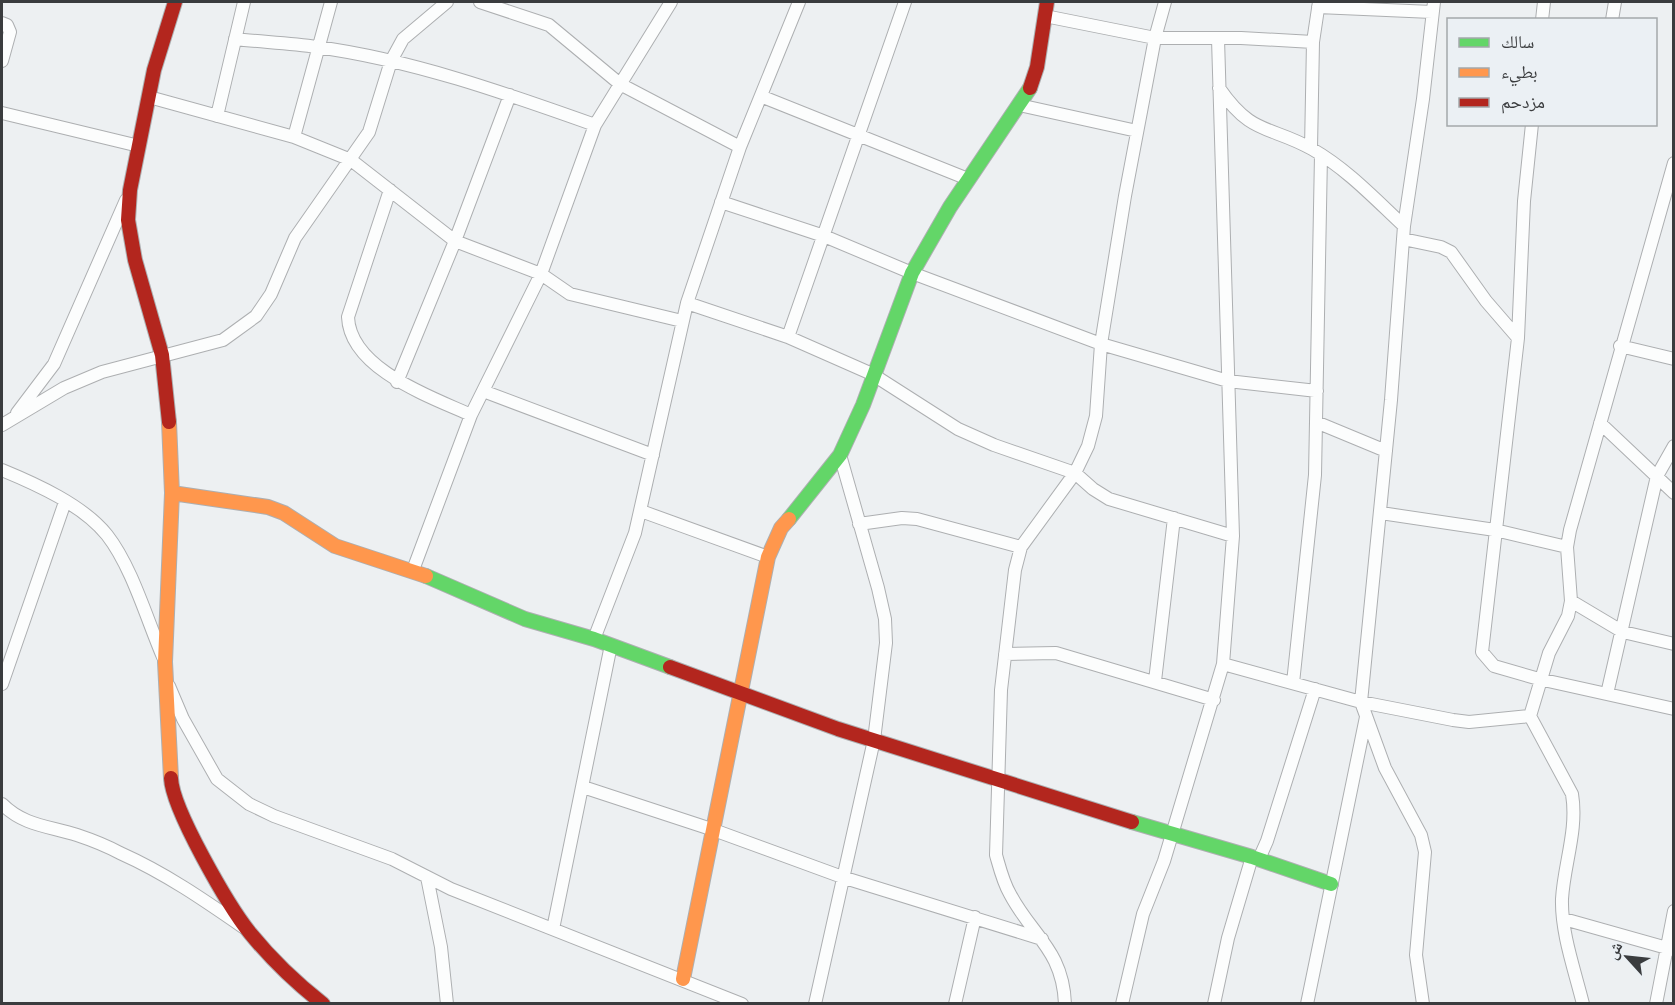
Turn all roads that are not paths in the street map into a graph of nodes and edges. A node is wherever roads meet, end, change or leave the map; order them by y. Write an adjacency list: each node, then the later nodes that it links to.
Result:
1 (175, 2): 29 (street)
2 (244, 2): 20 (street)
3 (331, 2): 23 (street)
4 (447, 2): 25 (street)
5 (480, 2): 26 (street)
6 (671, 2): 26 (street)
7 (799, 2): 30 (street)
8 (905, 2): 37 (street)
9 (1047, 2): 15 (street)
10 (1165, 2): 19 (street)
11 (1544, 2): 16 (street)
12 (1616, 2): 17 (street)
13 (1319, 4): 14 (street); 22 (street)
14 (1433, 7): 49 (street)
15 (1045, 16): 19 (street); 31 (street)
16 (1542, 18)
17 (1612, 18)
18 (2, 23): 24 (street)
19 (1155, 38): 21 (street); 36 (street)
20 (235, 39): 23 (street); 33 (street)
21 (1218, 39): 22 (street); 27 (street)
22 (1313, 42): 41 (street)
23 (318, 47): 25 (street); 38 (street)
24 (2, 61)
25 (391, 61): 28 (street); 42 (street)
26 (620, 84): 34 (street); 40 (street)
27 (1219, 87): 41 (street); 64 (street)
28 (510, 95): 34 (street); 52 (street)
29 (149, 97): 33 (street); 39 (street)
30 (763, 97): 37 (street); 40 (street)
31 (1019, 105): 36 (street); 44 (street)
32 (2, 113): 39 (street)
33 (217, 116): 38 (street)
34 (595, 125): 54 (street)
35 (1532, 126): 58 (street)
36 (1137, 131): 59 (street)
37 (860, 135): 44 (street); 50 (street)
38 (294, 137): 42 (street)
39 (139, 146): 45 (street)
40 (740, 147): 48 (street)
41 (1316, 152): 49 (street); 67 (street)
42 (351, 160): 46 (street); 61 (street)
43 (1674, 162): 47 (street)
44 (968, 180): 53 (street)
45 (130, 190): 61 (street); 70 (street)
46 (390, 190): 52 (street); 65 (street)
47 (1669, 191): 60 (street)
48 (721, 202): 50 (street); 55 (street)
49 (1404, 226): 51 (street)
50 (824, 236): 53 (street); 57 (street)
51 (1403, 239): 58 (street); 73 (street)
52 (455, 241): 54 (street); 65 (street)
53 (912, 273): 59 (street); 63 (street)
54 (541, 274): 56 (street); 66 (street)
55 (687, 303): 56 (street); 57 (street)
56 (682, 321): 74 (street)
57 (788, 337): 63 (street)
58 (1518, 338): 86 (street)
59 (1101, 345): 64 (street); 77 (street)
60 (1620, 346): 62 (street); 71 (street)
61 (162, 356): 70 (street); 79 (street)
62 (1674, 359)
63 (873, 374): 75 (street); 77 (street)
64 (1228, 381): 67 (street); 87 (street)
65 (397, 382): 68 (street)
66 (483, 391): 68 (street); 74 (street)
67 (1317, 391): 69 (street)
68 (471, 415): 91 (street)
69 (1316, 422): 73 (street); 103 (street)
70 (6, 423)
71 (1600, 423): 78 (street); 89 (street)
72 (1674, 446): 78 (street)
73 (1386, 451): 83 (street)
74 (653, 455): 82 (street)
75 (840, 455): 85 (street); 90 (street)
76 (2, 470): 81 (street)
77 (1076, 473): 84 (street); 88 (street)
78 (1657, 476): 80 (street); 93 (street)
79 (172, 493): 91 (street); 98 (street)
80 (1674, 493)
81 (65, 502): 98 (street); 104 (street)
82 (640, 511): 90 (street); 94 (street)
83 (1381, 513): 86 (street); 109 (street)
84 (1174, 518): 87 (street); 102 (street)
85 (860, 524): 88 (street); 113 (street)
86 (1495, 530): 89 (street); 101 (street)
87 (1233, 536): 99 (street)
88 (1021, 547): 97 (street)
89 (1567, 547): 92 (street)
90 (768, 557): 106 (street)
91 (413, 570): 94 (street)
92 (1571, 601): 93 (street); 101 (street)
93 (1623, 632): 95 (street); 107 (street)
94 (594, 639): 96 (street)
95 (1674, 644)
96 (611, 645): 106 (street); 115 (street)
97 (1005, 654): 102 (street); 114 (street)
98 (165, 662): 100 (street)
99 (1223, 664): 103 (street); 108 (street)
100 (167, 679): 120 (street); 127 (street)
101 (1539, 680): 107 (street); 111 (street)
102 (1155, 681): 108 (street)
103 (1293, 683): 105 (street)
104 (2, 684)
105 (1315, 689): 109 (street); 119 (street)
106 (741, 692): 113 (street); 117 (street)
107 (1607, 694): 110 (street)
108 (1214, 700): 118 (street)
109 (1361, 702): 111 (street); 112 (street)
110 (1674, 709)
111 (1530, 716): 125 (street)
112 (1366, 717): 122 (street); 140 (street)
113 (874, 740): 114 (street); 121 (street)
114 (998, 780): 118 (street); 128 (street)
115 (583, 787): 117 (street); 126 (street)
116 (2, 804): 127 (street)
117 (711, 829): 121 (street); 130 (street)
118 (1172, 835): 119 (street); 137 (street)
119 (1256, 858): 122 (street); 138 (street)
120 (427, 877): 126 (street); 132 (street)
121 (845, 878): 124 (street); 134 (street)
122 (1331, 884): 139 (street)
123 (1674, 912): 129 (street)
124 (975, 917): 128 (street); 135 (street)
125 (1564, 919): 129 (street); 141 (street)
126 (553, 929): 130 (street)
127 (249, 932): 131 (street)
128 (1042, 939): 136 (street)
129 (1670, 949): 142 (street)
130 (684, 979): 133 (street)
131 (323, 1004)
132 (447, 1004)
133 (742, 1004)
134 (816, 1004)
135 (955, 1004)
136 (1065, 1004)
137 (1122, 1004)
138 (1214, 1004)
139 (1307, 1004)
140 (1423, 1004)
141 (1583, 1004)
142 (1656, 1004)

